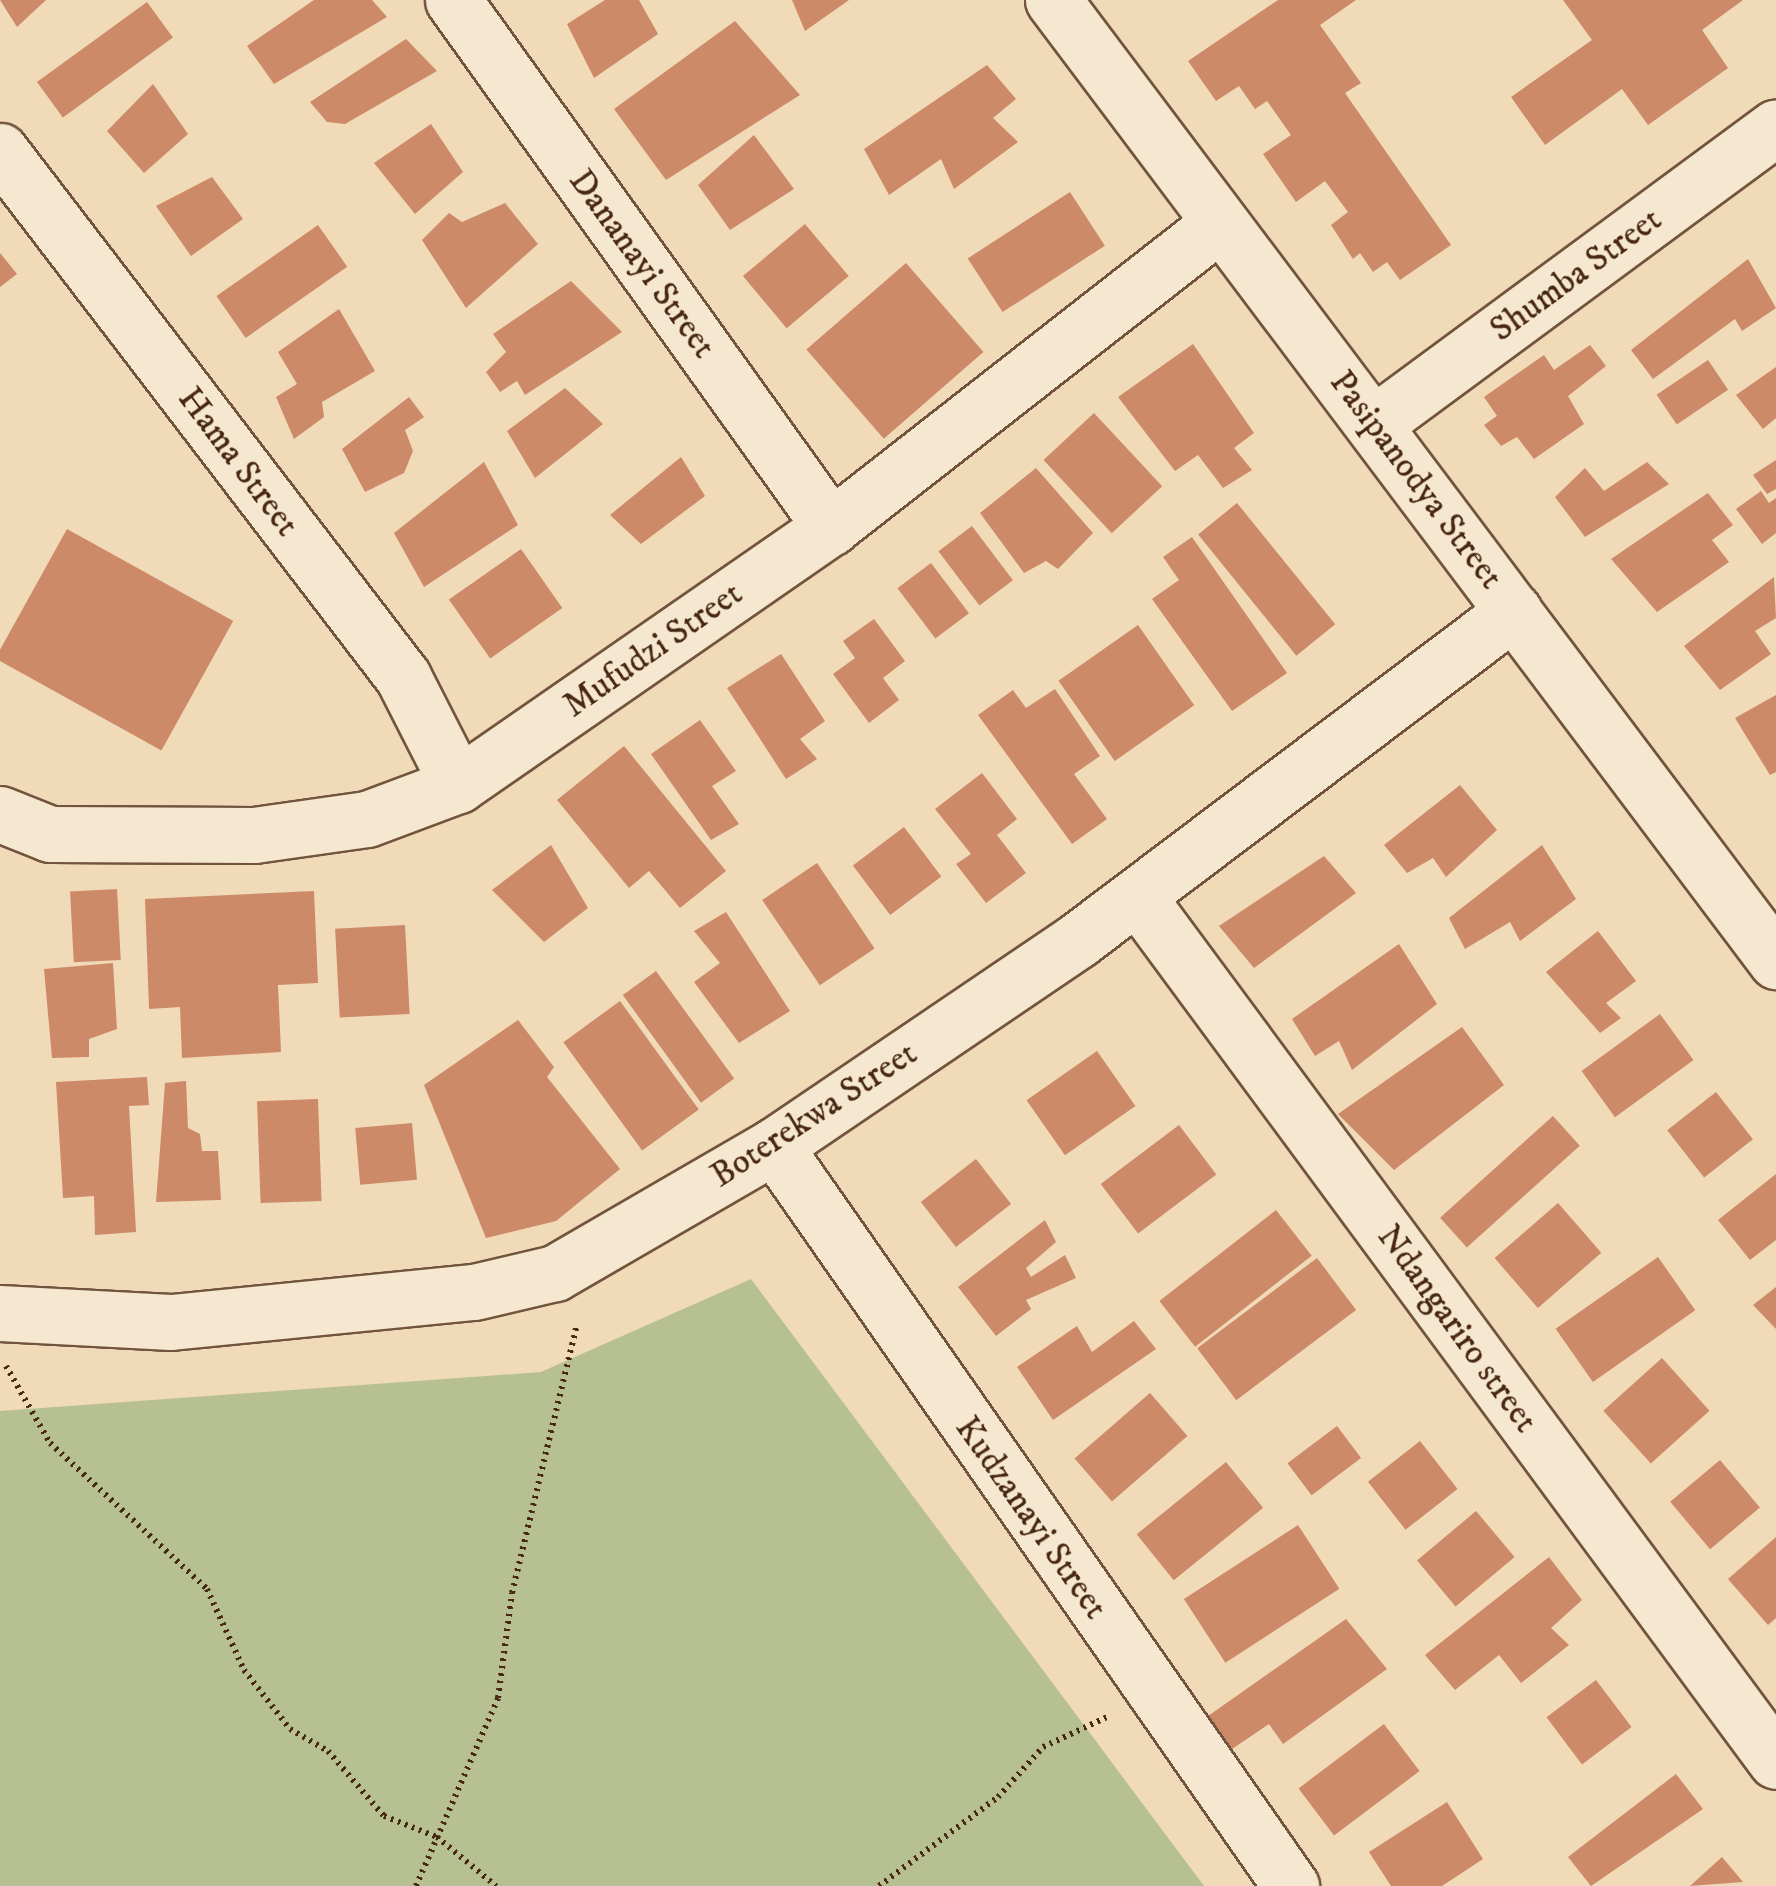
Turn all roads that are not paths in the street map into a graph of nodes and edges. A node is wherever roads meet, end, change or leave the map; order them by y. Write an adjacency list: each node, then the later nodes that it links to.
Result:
1 (453, 0): 7 (street, Dananayi Street)
2 (1054, 0): 5 (street, Pasipanodya Street)
3 (1769, 147): 6 (street, Shumba Street)
4 (0, 152): 9 (street, Hama Street)
5 (1218, 225): 6 (street, Pasipanodya Street); 7 (street, Mufudzi Street)
6 (1375, 423): 8 (street, Pasipanodya Street)
7 (831, 527): 9 (street, Mufudzi Street)
8 (1514, 610): 11 (street, Boterekwa Street); 12 (street, Pasipanodya Street)
9 (458, 785): 10 (street, Mufudzi Street)
10 (0, 814)
11 (1137, 896): 13 (street, Boterekwa Street); 15 (street, Ndangariro street)
12 (1776, 961)
13 (774, 1146): 14 (street, Boterekwa Street); 16 (street, Kudzanayi Street)
14 (0, 1313)
15 (1776, 1761)
16 (1292, 1886)

